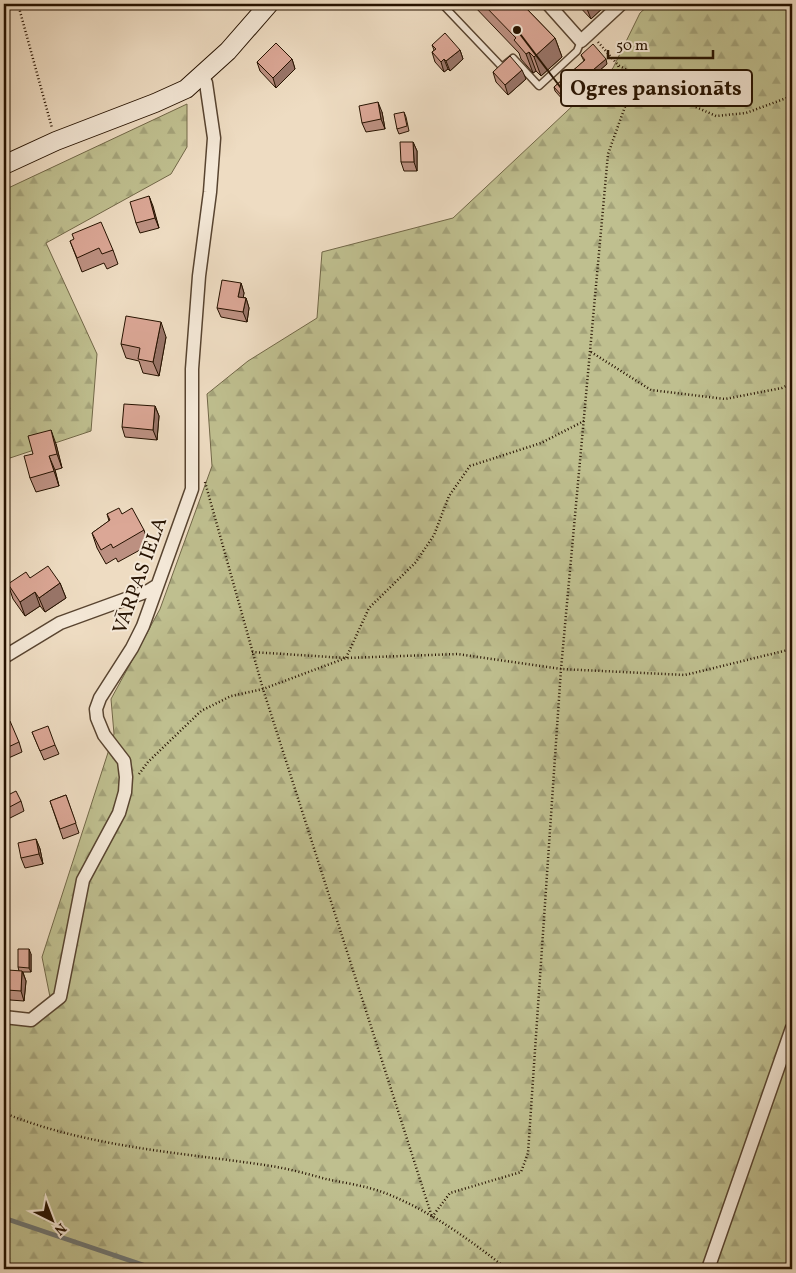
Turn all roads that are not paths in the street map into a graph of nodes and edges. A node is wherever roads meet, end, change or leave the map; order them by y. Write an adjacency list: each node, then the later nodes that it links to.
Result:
1 (269, 4): 6 (main road)
2 (442, 4): 5 (lane)
3 (548, 4): 5 (street)
4 (622, 4): 5 (street)
5 (586, 37)
6 (202, 76): 7 (main road); 8 (street, VĀRPAS IELA)
7 (4, 165)
8 (156, 586): 9 (street); 10 (street, VĀRPAS IELA)
9 (4, 657)
10 (4, 1017)
11 (792, 1028): 12 (street)
12 (708, 1269)

